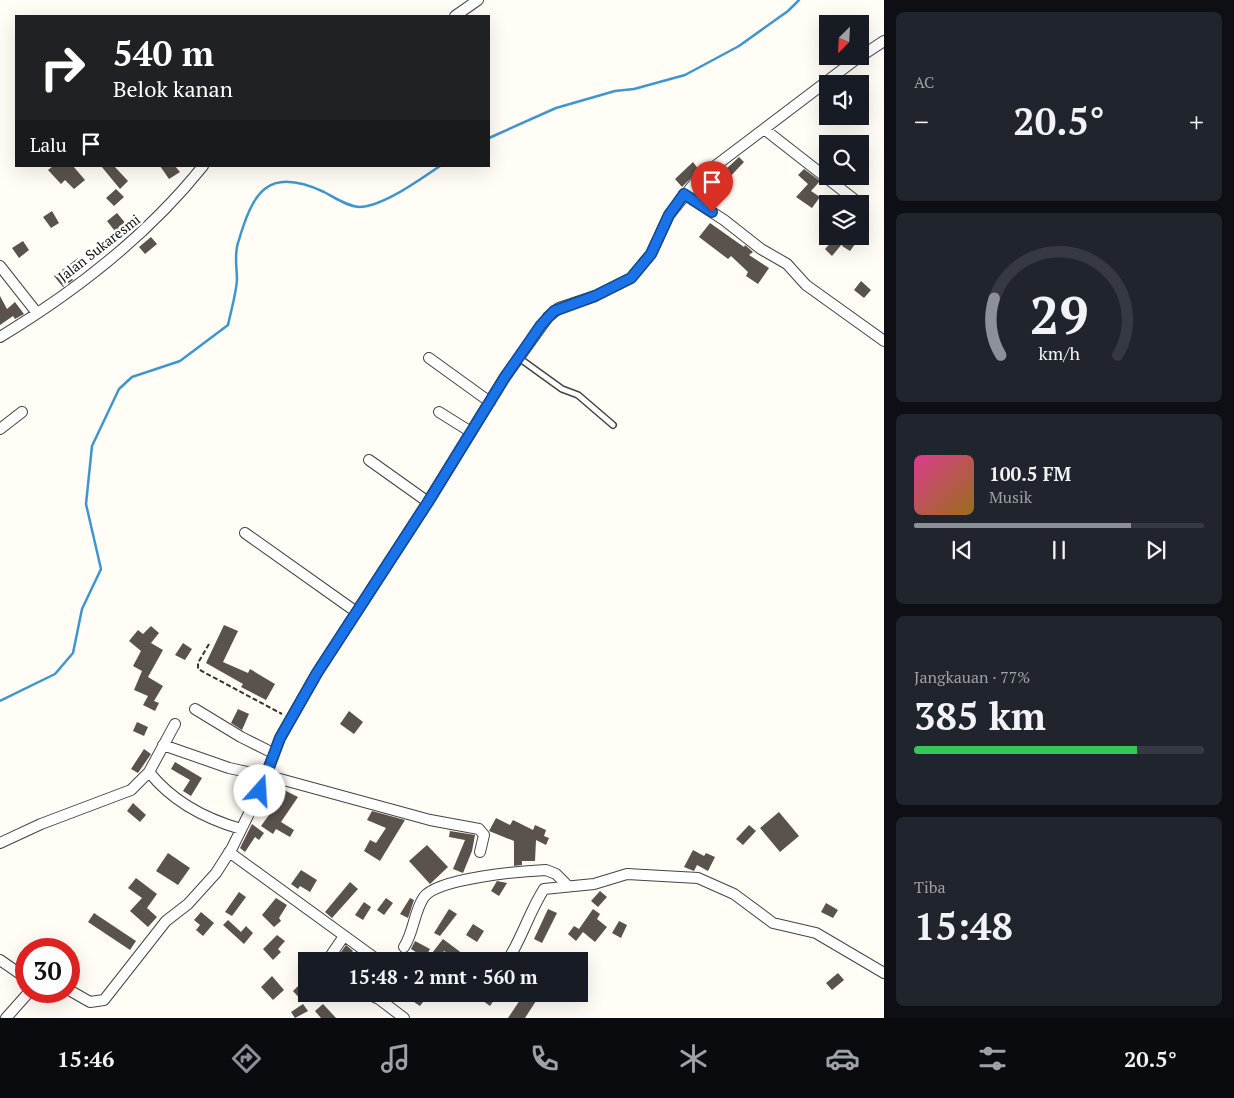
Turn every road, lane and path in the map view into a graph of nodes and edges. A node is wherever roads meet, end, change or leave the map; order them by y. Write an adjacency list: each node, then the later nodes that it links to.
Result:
1 (478, 0): 2 (street)
2 (456, 15)
3 (884, 41): 4 (street)
4 (764, 129): 6 (street); 7 (street)
5 (202, 167): 9 (street, Jalan Sukaresmi)
6 (684, 194): 11 (street); 13 (street)
7 (848, 195)
8 (0, 266): 9 (street)
9 (37, 313): 10 (street, Jalan Sukaresmi)
10 (0, 337)
11 (884, 341)
12 (429, 358): 14 (street)
13 (518, 358): 14 (street); 17 (lane)
14 (490, 402): 19 (street)
15 (22, 412): 18 (street)
16 (439, 412): 19 (street)
17 (614, 425)
18 (0, 430)
19 (471, 432): 21 (street)
20 (369, 460): 21 (street)
21 (428, 502): 23 (street)
22 (245, 533): 23 (street)
23 (355, 611): 26 (street)
24 (209, 644): 26 (path)
25 (196, 710): 29 (street)
26 (290, 720): 29 (street)
27 (175, 724): 28 (street)
28 (163, 745): 30 (street); 31 (street)
29 (273, 752): 31 (street)
30 (148, 772): 32 (street); 33 (street)
31 (264, 776): 32 (street); 35 (street)
32 (241, 829): 34 (street)
33 (0, 843)
34 (229, 852): 37 (street); 45 (street)
35 (480, 852)
36 (568, 886): 38 (street); 41 (street); 44 (street)
37 (344, 936): 39 (street); 40 (street)
38 (404, 946)
39 (332, 952)
40 (366, 952)
41 (513, 952)
42 (0, 960): 43 (street)
43 (15, 970)
44 (884, 973)
45 (80, 996)
46 (386, 1002): 49 (street)
47 (19, 1003): 48 (street)
48 (6, 1018)
49 (404, 1018)

